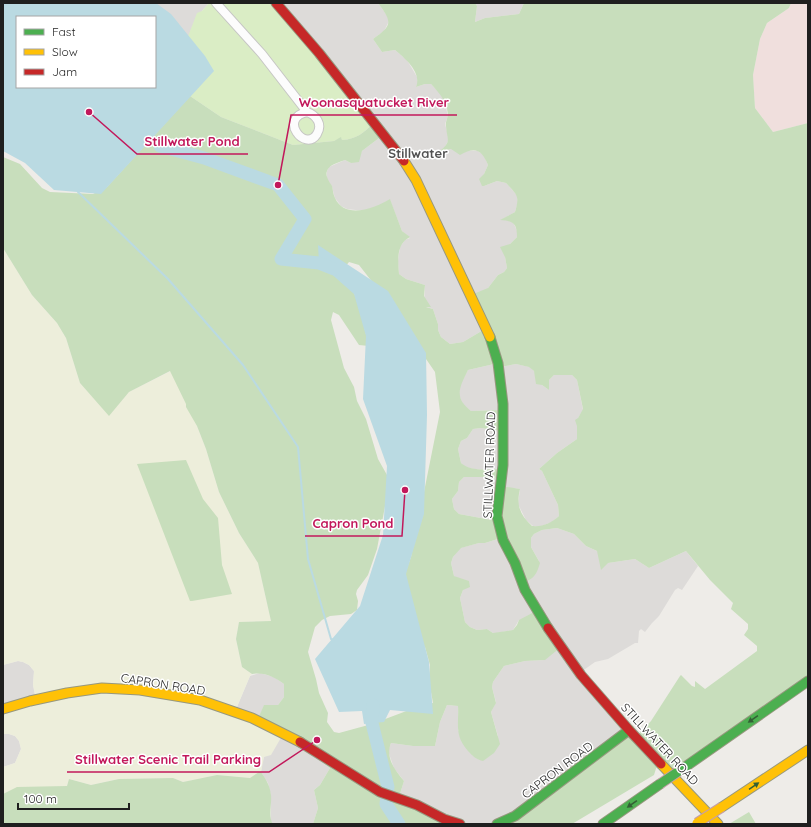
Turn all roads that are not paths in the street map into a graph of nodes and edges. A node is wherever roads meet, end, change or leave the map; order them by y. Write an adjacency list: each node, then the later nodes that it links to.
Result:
1 (216, 3): 3 (street)
2 (276, 3): 8 (main road, STILLWATER ROAD)
3 (307, 112)
4 (808, 676): 7 (main road)
5 (808, 681): 7 (main road)
6 (3, 710): 10 (main road, CAPRON ROAD)
7 (767, 710): 12 (main road, one-way to 12, bridge)
8 (629, 730): 11 (main road, CAPRON ROAD); 14 (main road, STILLWATER ROAD)
9 (808, 750): 13 (main road, one-way to 9, bridge)
10 (460, 824)
11 (497, 824)
12 (603, 824)
13 (697, 824)
14 (718, 824)

